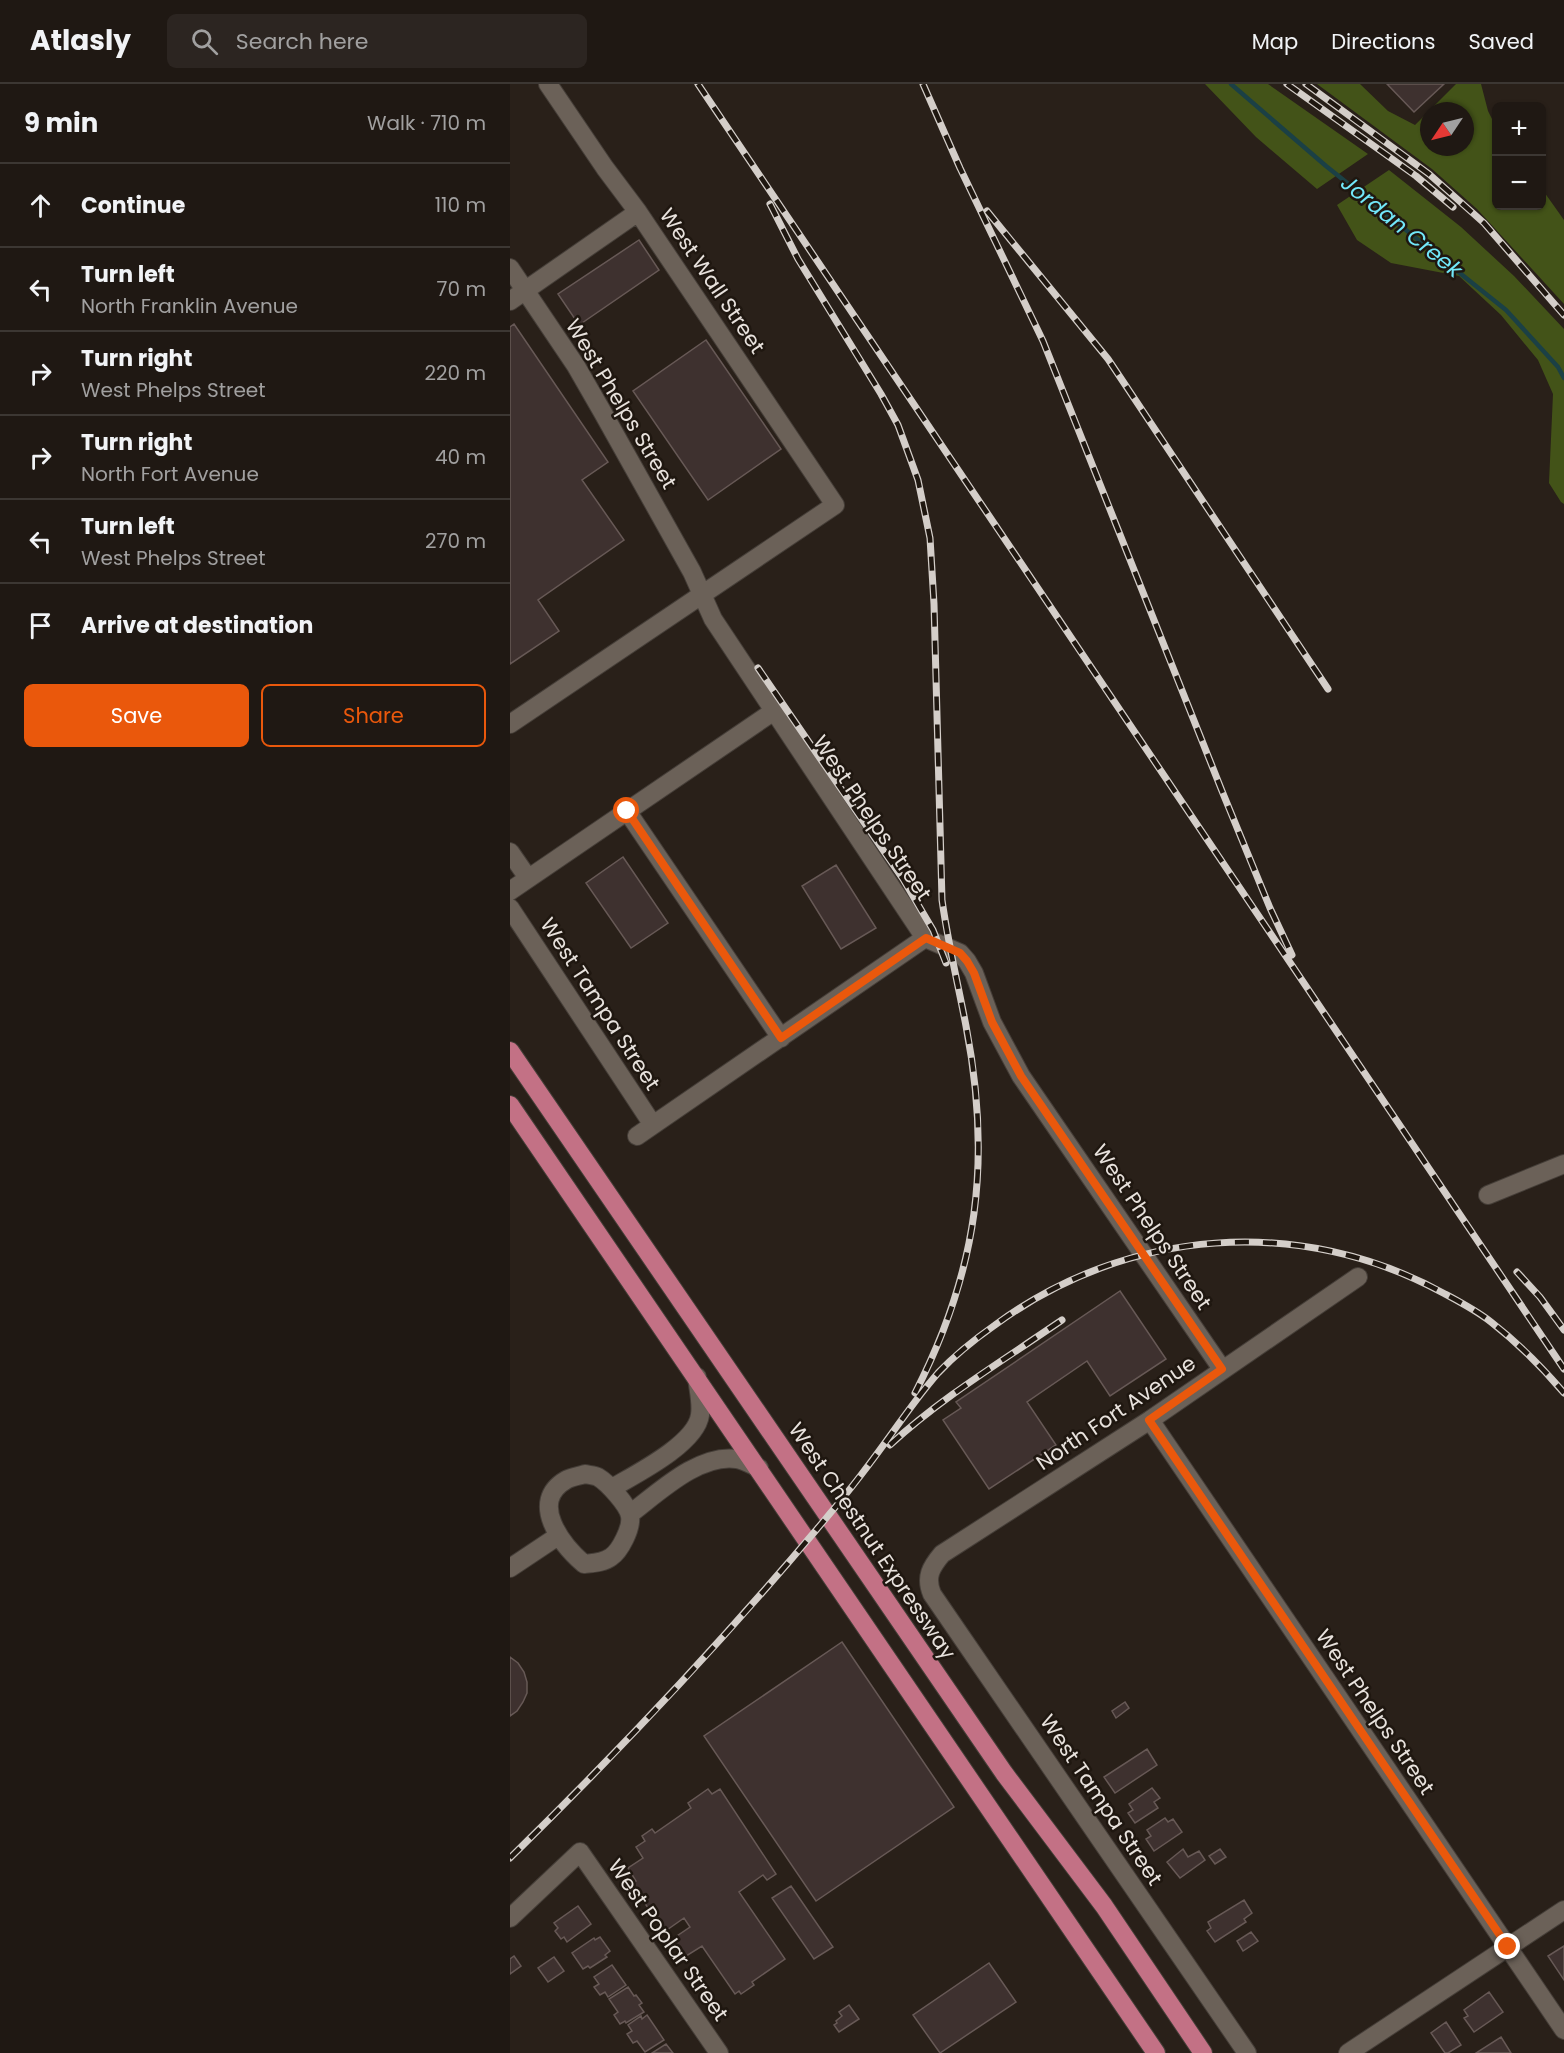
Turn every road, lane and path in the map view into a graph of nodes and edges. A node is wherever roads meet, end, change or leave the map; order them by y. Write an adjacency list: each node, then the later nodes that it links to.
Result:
1 (548, 84): 2 (street, West Wall Street)
2 (638, 212): 4 (street); 6 (street, West Wall Street)
3 (510, 268): 4 (street, West Phelps Street)
4 (525, 290): 5 (street); 6 (street, West Phelps Street)
5 (510, 302)
6 (702, 593): 7 (street, West Phelps Street); 8 (street)
7 (774, 711): 9 (street); 14 (street, West Phelps Street)
8 (510, 724)
9 (627, 811): 11 (street); 15 (street)
10 (510, 852): 11 (street)
11 (528, 879): 12 (street)
12 (510, 891)
13 (510, 908): 18 (street, West Tampa Street)
14 (926, 938): 15 (street); 23 (street, West Phelps Street)
15 (781, 1038): 18 (street)
16 (510, 1051): 38 (main road, West Chestnut Expressway)
17 (510, 1105): 24 (main road)
18 (653, 1125): 19 (street)
19 (637, 1136)
20 (1564, 1164): 21 (street)
21 (1488, 1195)
22 (1358, 1277): 23 (street, North Fort Avenue)
23 (1222, 1369): 25 (street, North Fort Avenue)
24 (697, 1377): 26 (main road); 27 (street)
25 (1149, 1420): 31 (street, North Fort Avenue); 34 (street, West Phelps Street)
26 (759, 1468): 28 (street); 37 (main road)
27 (612, 1488): 28 (street); 29 (street)
28 (630, 1514): 29 (street)
29 (558, 1536): 30 (street)
30 (510, 1568)
31 (931, 1569): 39 (street, West Tampa Street)
32 (1564, 1910): 34 (street)
33 (510, 1918): 36 (street, West Poplar Street)
34 (1508, 1947): 35 (street, West Phelps Street); 40 (street)
35 (1564, 2030)
36 (719, 2053)
37 (1156, 2053)
38 (1203, 2053)
39 (1247, 2053)
40 (1348, 2053)

